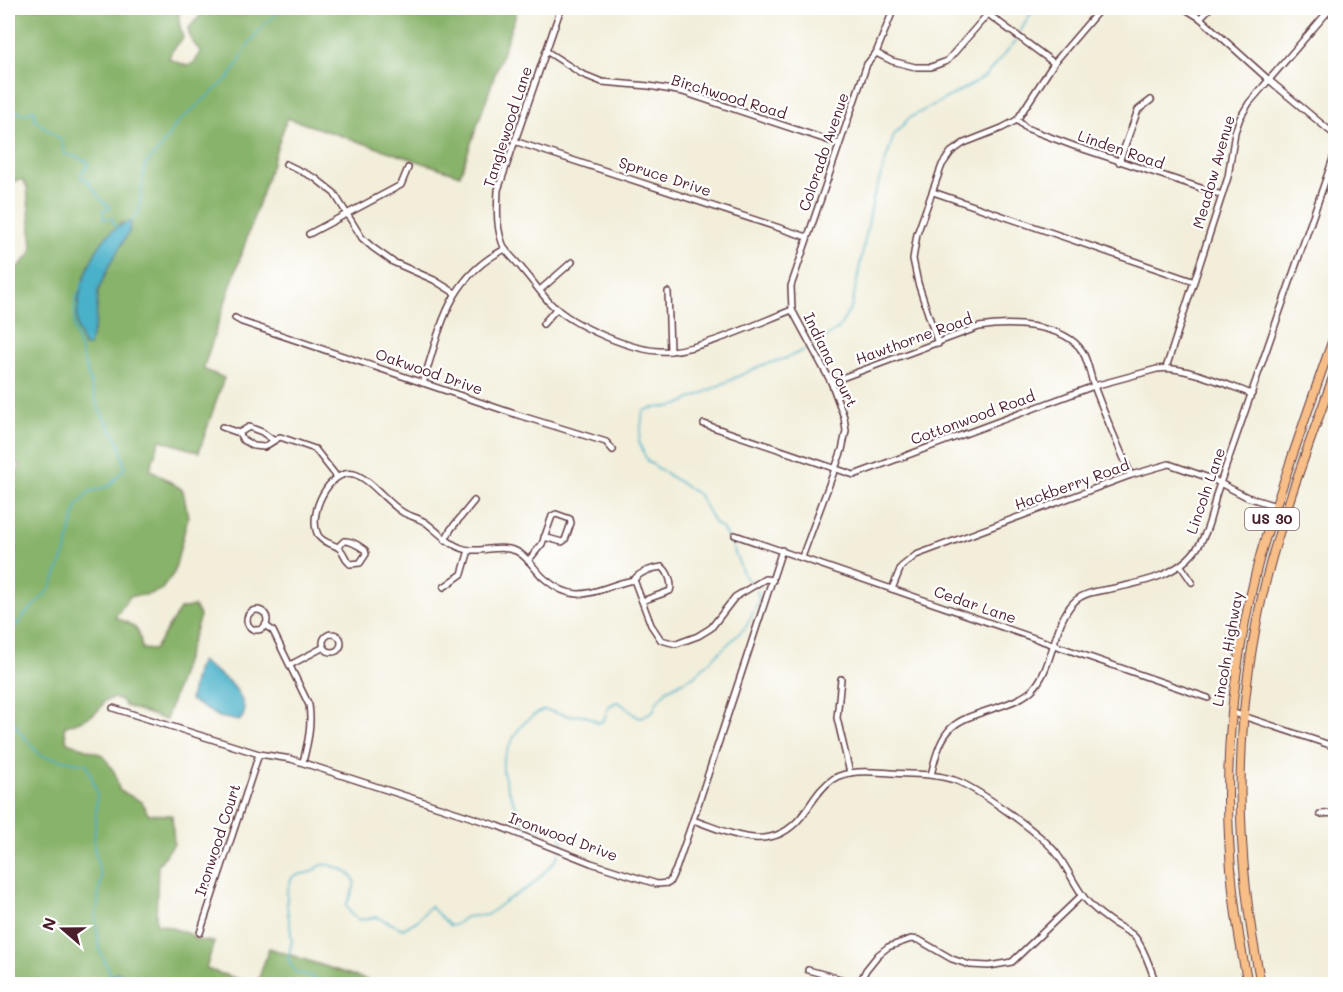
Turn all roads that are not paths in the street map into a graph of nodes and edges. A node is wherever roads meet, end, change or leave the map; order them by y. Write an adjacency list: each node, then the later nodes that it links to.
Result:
1 (561, 8): 10 (street, Tanglewood Lane)
2 (894, 8): 11 (street, Colorado Avenue)
3 (993, 8): 8 (street)
4 (1101, 8): 12 (street)
5 (1184, 8): 9 (street)
6 (1210, 8): 9 (street)
7 (1331, 8): 13 (street, Meadow Avenue)
8 (988, 14): 11 (street); 12 (street)
9 (1200, 18): 13 (street)
10 (546, 51): 17 (street, Tanglewood Lane); 18 (street, Birchwood Road)
11 (876, 53): 18 (street, Colorado Avenue)
12 (1054, 63): 15 (street)
13 (1269, 80): 16 (street); 24 (street, Meadow Avenue)
14 (1151, 100): 20 (street)
15 (1017, 120): 20 (street, Linden Road); 23 (street)
16 (1335, 136)
17 (514, 141): 27 (street, Spruce Drive); 28 (street, Tanglewood Lane)
18 (839, 144): 27 (street, Colorado Avenue)
19 (1335, 150): 46 (street, Lincoln Lane)
20 (1119, 162): 24 (street, Linden Road)
21 (286, 164): 25 (street)
22 (408, 168): 25 (street)
23 (933, 192): 30 (street); 39 (street)
24 (1222, 195): 30 (street, Meadow Avenue)
25 (346, 214): 26 (street); 32 (street)
26 (309, 234)
27 (807, 237): 35 (street, Colorado Avenue)
28 (505, 249): 31 (street, Tanglewood Lane); 32 (street)
29 (572, 262): 31 (street)
30 (1192, 281): 41 (street, Meadow Avenue)
31 (540, 290): 34 (street, Tanglewood Lane)
32 (455, 292): 43 (street)
33 (668, 292): 40 (street)
34 (557, 308): 37 (street); 40 (street, Tanglewood Lane)
35 (792, 310): 40 (street, Tanglewood Lane); 44 (street, Indiana Court)
36 (235, 318): 43 (street, Oakwood Drive)
37 (543, 324)
38 (1335, 331): 57 (main road, Lincoln Highway / US 30)
39 (939, 344): 44 (street, Hawthorne Road); 45 (street, Hawthorne Road)
40 (670, 351)
41 (1166, 368): 45 (street, Cottonwood Road); 46 (street, Cottonwood Road)
42 (1335, 369): 81 (main road, Lincoln Highway / US 30)
43 (423, 382): 51 (street, Oakwood Drive)
44 (831, 382): 52 (street, Indiana Court)
45 (1094, 386): 52 (street, Cottonwood Road); 53 (street, Hawthorne Road)
46 (1252, 394): 55 (street, Lincoln Lane)
47 (704, 424): 52 (street, Cottonwood Road)
48 (222, 427): 49 (street)
49 (239, 433): 50 (street); 50 (street)
50 (273, 440): 54 (street)
51 (613, 450)
52 (835, 469): 64 (street, Indiana Court)
53 (1131, 475): 55 (street, Hackberry Road); 71 (street, Hackberry Road)
54 (337, 477): 60 (street); 61 (street)
55 (1221, 483): 57 (street, Hackberry Road); 66 (street, Lincoln Lane)
56 (474, 501): 60 (street)
57 (1276, 506): 80 (main road, Lincoln Highway / US 30)
58 (735, 535): 63 (street, Cedar Lane)
59 (544, 537): 59 (street); 65 (street)
60 (445, 540): 62 (street)
61 (338, 548): 61 (street)
62 (469, 550): 65 (street); 70 (street)
63 (782, 550): 64 (street, Cedar Lane); 68 (street, Ironwood Drive)
64 (802, 557): 71 (street, Cedar Lane)
65 (528, 561): 67 (street)
66 (1181, 566): 69 (street); 74 (street, Lincoln Lane)
67 (634, 580): 72 (street); 72 (street)
68 (773, 580): 72 (street); 89 (street, Ironwood Drive)
69 (1192, 582)
70 (444, 587)
71 (892, 589): 74 (street, Cedar Lane)
72 (642, 601)
73 (266, 625): 76 (street)
74 (1054, 645): 78 (street, Cedar Lane); 86 (street, Lincoln Lane)
75 (324, 647): 76 (street)
76 (290, 665): 84 (street)
77 (841, 679): 85 (street)
78 (1208, 698)
79 (113, 708): 83 (street, Ironwood Drive)
80 (1231, 712): 81 (street); 95 (main road, Lincoln Highway / US 30)
81 (1243, 717): 82 (street); 96 (main road, Lincoln Highway / US 30)
82 (1335, 747)
83 (259, 754): 84 (street, Ironwood Drive); 91 (street, Ironwood Court)
84 (303, 762): 89 (street, Ironwood Drive)
85 (850, 773): 86 (street); 89 (street)
86 (931, 775): 90 (street)
87 (1335, 813): 88 (street)
88 (1320, 814)
89 (693, 820)
90 (1082, 895): 93 (street); 94 (street)
91 (200, 933)
92 (808, 970): 93 (street)
93 (859, 984)
94 (1156, 984)
95 (1248, 984)
96 (1262, 984)

